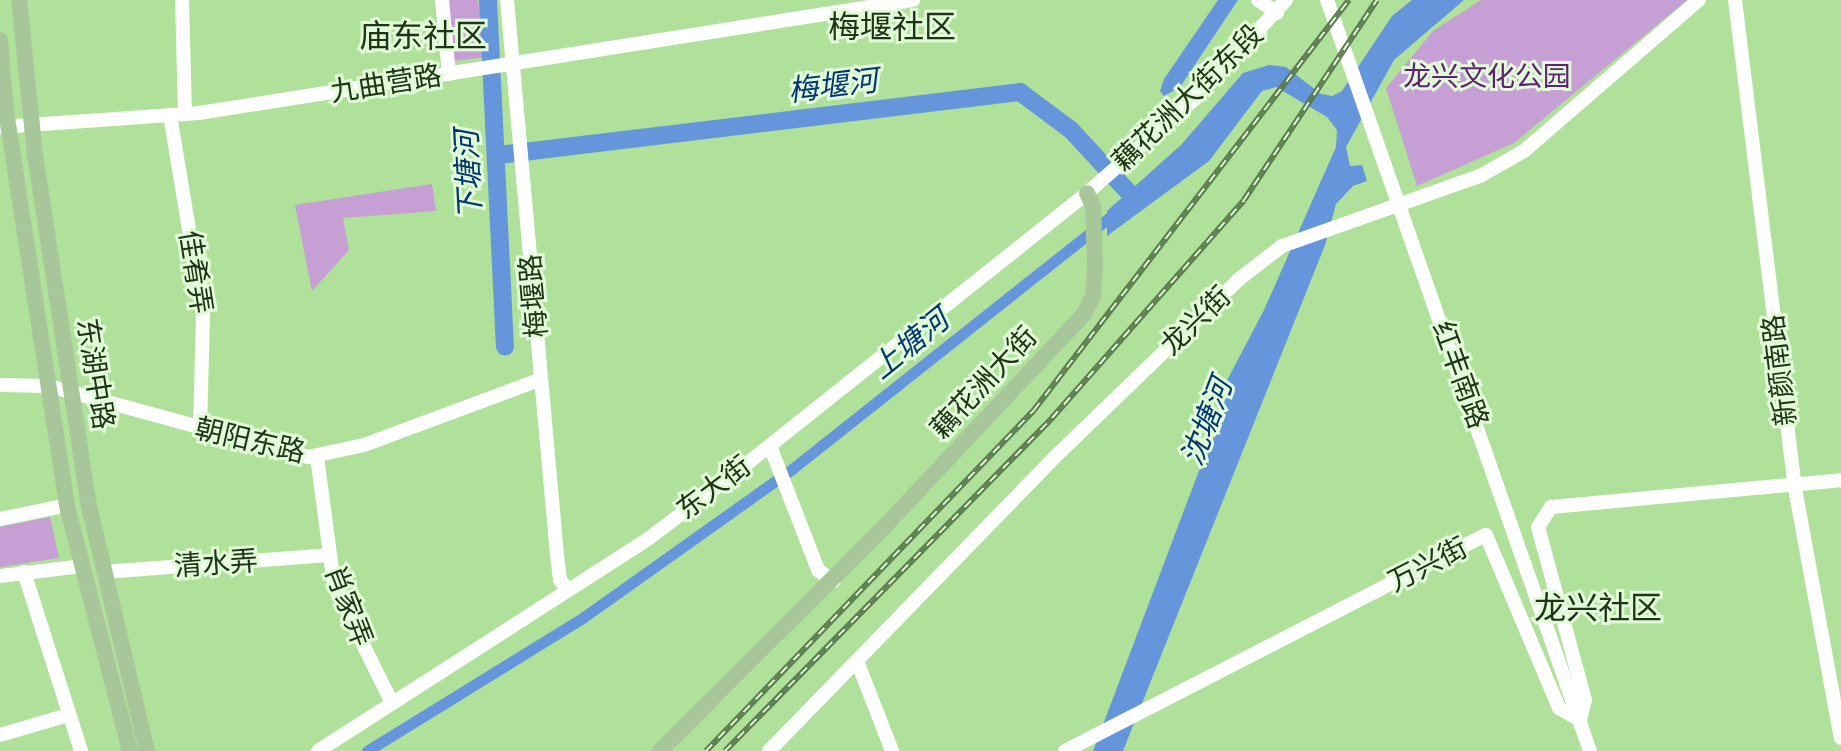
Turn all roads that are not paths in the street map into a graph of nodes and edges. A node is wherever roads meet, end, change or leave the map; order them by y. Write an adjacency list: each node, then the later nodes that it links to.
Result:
1 (19, 0): 16 (main road, 东湖中路)
2 (182, 0): 15 (street, 佳肴弄)
3 (442, 0): 14 (street)
4 (507, 0): 13 (street, 梅堰路)
5 (913, 0): 13 (street, 九曲营路)
6 (1258, 0): 11 (street)
7 (1286, 0): 11 (street, 藕花洲大街东段)
8 (1327, 0): 40 (street, 红丰南路)
9 (1699, 0): 37 (street, 龙兴街)
10 (1735, 0): 27 (street, 新颜南路)
11 (1277, 13): 18 (street, 藕花洲大街东段)
12 (0, 40): 17 (main road, 东湖中路)
13 (514, 64): 14 (street, 九曲营路); 19 (street, 梅堰路)
14 (452, 73): 15 (street, 九曲营路)
15 (178, 115): 16 (street, 九曲营路); 23 (street, 佳肴弄)
16 (31, 125): 17 (street, 九曲营路); 22 (main road, 东湖中路)
17 (4, 126): 21 (main road, 东湖中路)
18 (1089, 197): 24 (street, 东大街); 35 (main road, 藕花洲大街)
19 (541, 379): 25 (street, 朝阳东路); 36 (street, 梅堰路)
20 (0, 385): 21 (street, 朝阳东路)
21 (49, 386): 22 (street, 朝阳东路); 31 (main road, 东湖中路)
22 (72, 394): 23 (street, 朝阳东路); 33 (main road, 东湖中路)
23 (200, 430): 25 (street, 朝阳东路)
24 (770, 446): 35 (street); 36 (street, 东大街)
25 (317, 456): 30 (street, 肖家弄)
26 (1841, 480): 27 (street)
27 (1794, 483): 40 (street); 42 (street, 新颜南路)
28 (58, 507): 29 (street)
29 (0, 519)
30 (328, 555): 33 (street, 清水弄); 38 (street, 肖家弄)
31 (83, 566): 32 (street); 44 (main road, 东湖中路)
32 (24, 572): 34 (street); 39 (street)
33 (104, 572): 45 (main road, 东湖中路)
34 (0, 576)
35 (832, 579): 47 (main road, 藕花洲大街); 48 (main road, 藕花洲大街)
36 (568, 590): 38 (street, 东大街)
37 (857, 661): 49 (street, 龙兴街); 50 (street)
38 (392, 703): 46 (street, 东大街)
39 (68, 715): 41 (street); 43 (street)
40 (1580, 720): 51 (street, 万兴街); 52 (street, 红丰南路)
41 (0, 735)
42 (1841, 738)
43 (81, 751)
44 (130, 751)
45 (147, 751)
46 (318, 751)
47 (660, 751)
48 (669, 751)
49 (769, 751)
50 (892, 751)
51 (1065, 751)
52 (1590, 751)

